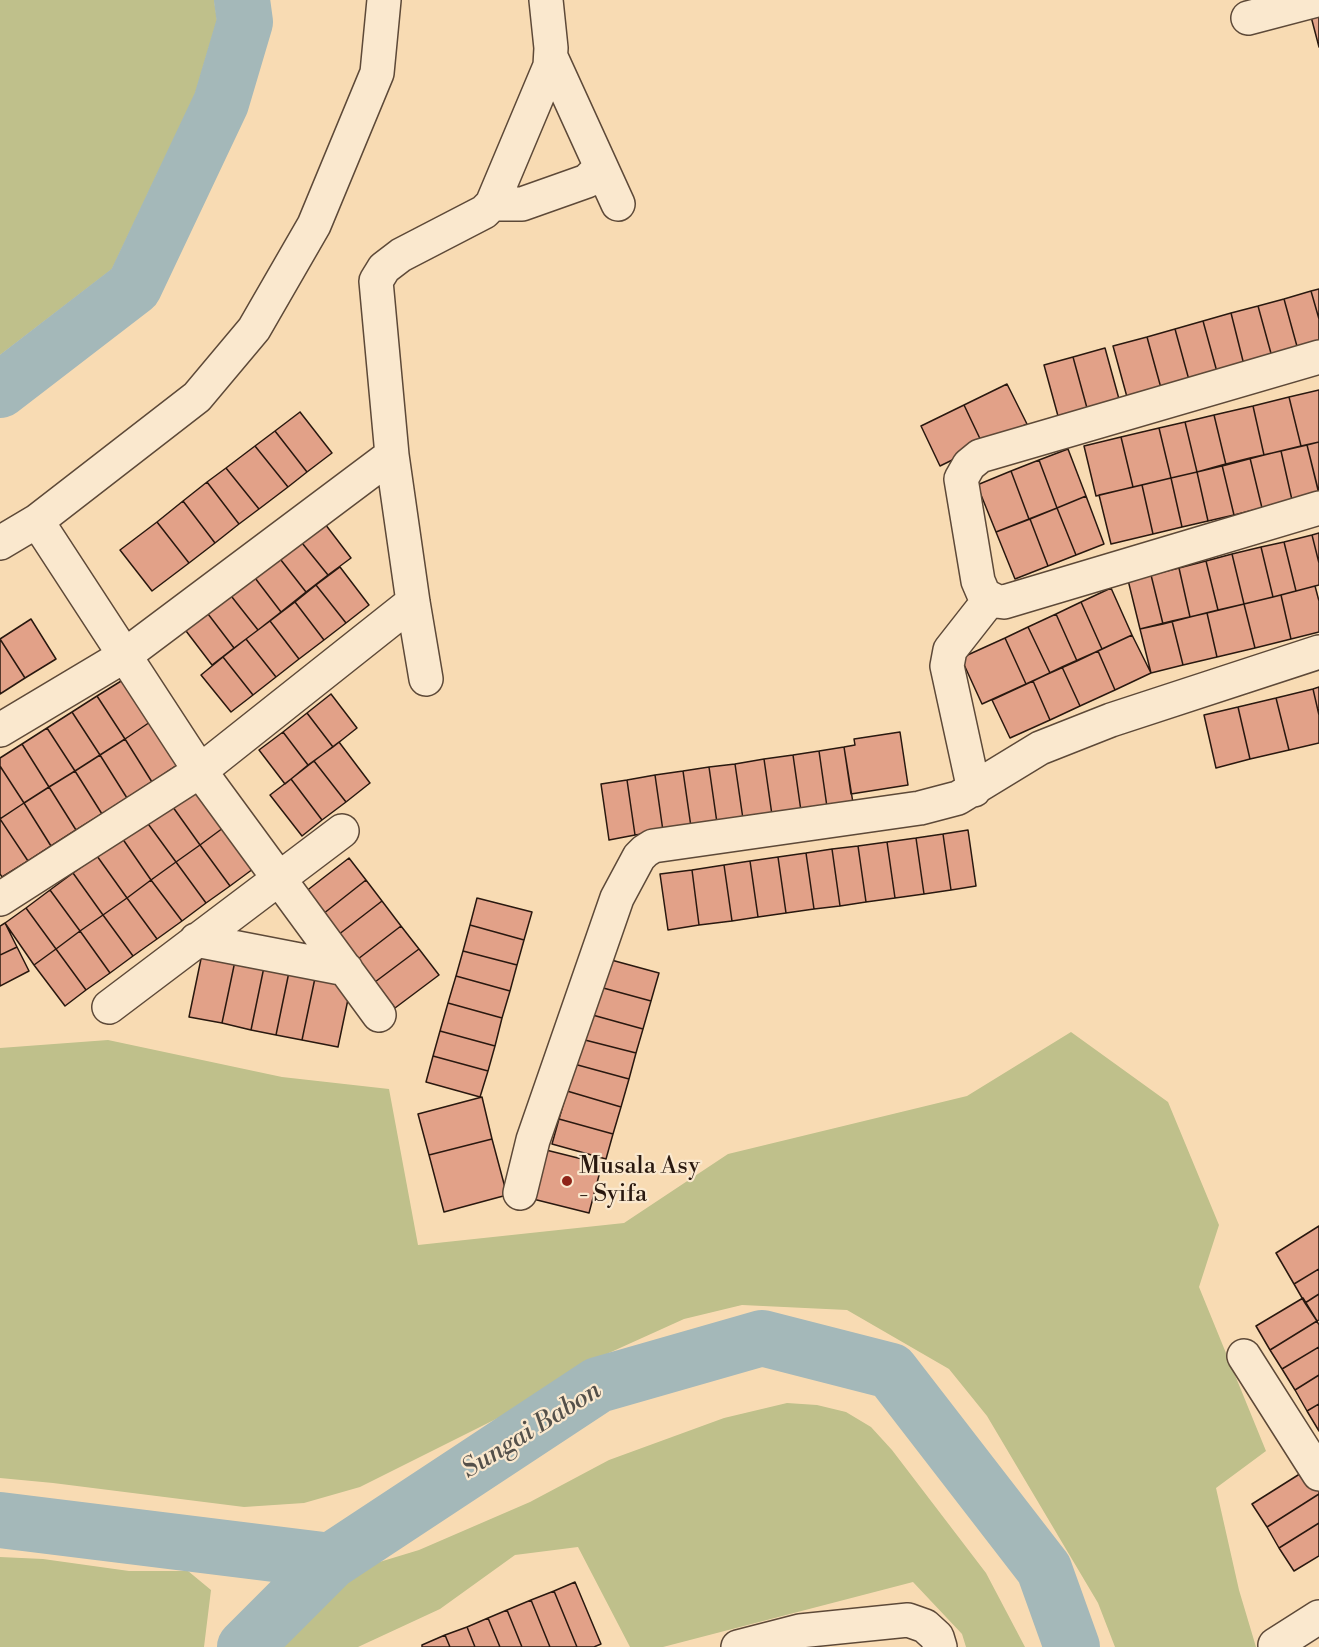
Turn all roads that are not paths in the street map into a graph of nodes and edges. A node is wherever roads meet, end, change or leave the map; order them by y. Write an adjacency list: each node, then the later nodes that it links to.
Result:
1 (384, 0): 12 (street)
2 (546, 0): 5 (street)
3 (1317, 0): 4 (street)
4 (1248, 18)
5 (551, 57): 6 (street); 7 (street)
6 (601, 167): 7 (street); 8 (street)
7 (492, 204): 10 (street)
8 (618, 204)
9 (1319, 357): 14 (street)
10 (392, 455): 15 (street); 17 (street)
11 (1319, 508): 14 (street)
12 (37, 521): 13 (street); 17 (street)
13 (0, 543)
14 (990, 598): 21 (street)
15 (413, 602): 18 (street); 20 (street)
16 (1319, 652): 21 (street)
17 (124, 657): 19 (street); 20 (street)
18 (426, 679)
19 (0, 730)
20 (200, 771): 23 (street); 24 (street)
21 (974, 790): 29 (street)
22 (342, 831): 23 (street)
23 (280, 878): 25 (street); 26 (street)
24 (0, 899)
25 (196, 940): 26 (street); 27 (street)
26 (346, 969): 28 (street)
27 (109, 1007)
28 (379, 1015)
29 (520, 1192)
30 (1244, 1356): 31 (street)
31 (1319, 1474)
32 (1319, 1617): 33 (street)
33 (1275, 1645)
34 (738, 1647): 35 (street)
35 (940, 1647)

